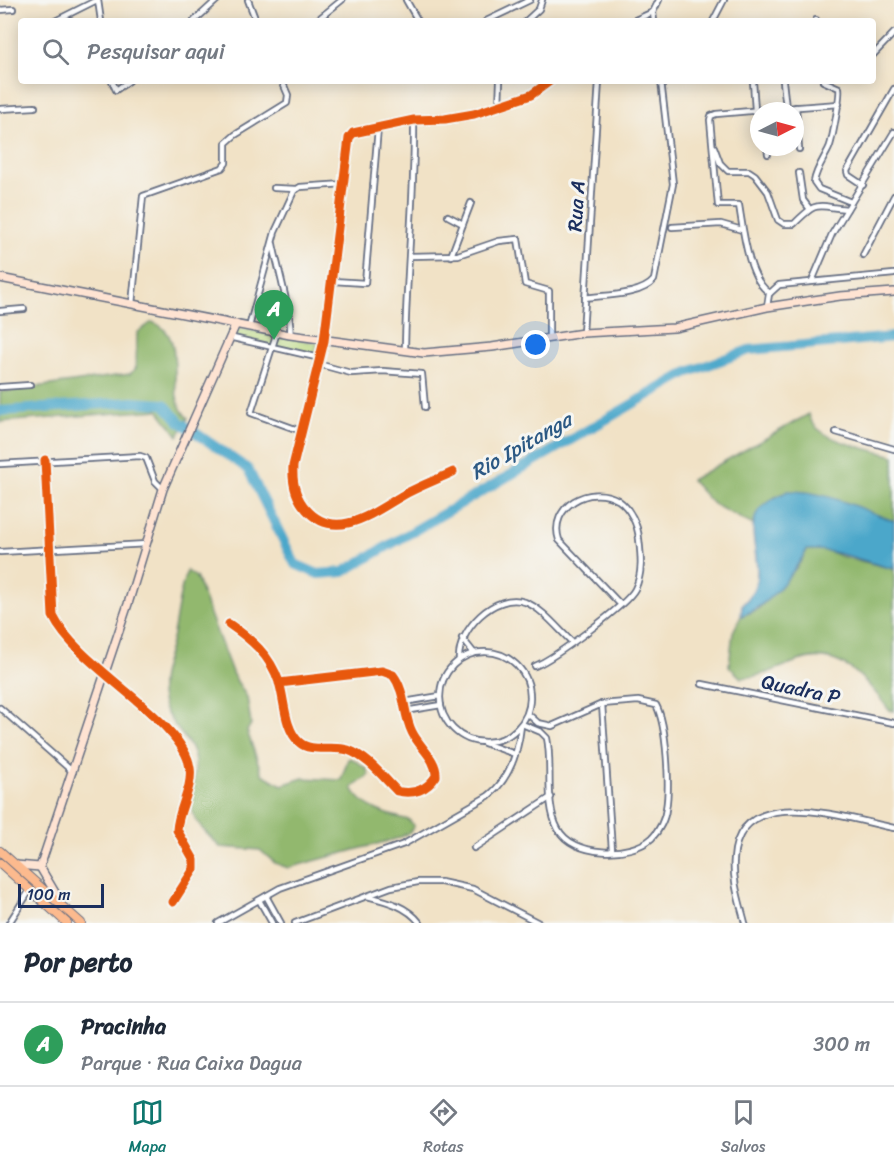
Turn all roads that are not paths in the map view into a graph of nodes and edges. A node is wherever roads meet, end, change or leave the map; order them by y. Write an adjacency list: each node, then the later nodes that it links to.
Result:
1 (97, 0): 13 (street); 14 (street)
2 (217, 0): 15 (street)
3 (248, 0): 16 (street)
4 (342, 0): 17 (street)
5 (406, 0): 18 (street)
6 (530, 0): 19 (street)
7 (542, 0): 20 (street)
8 (659, 0): 12 (street)
9 (724, 0): 23 (street)
10 (13, 9): 11 (street)
11 (0, 10)
12 (653, 12): 21 (street); 22 (street)
13 (61, 18)
14 (100, 18)
15 (197, 18)
16 (255, 18)
17 (320, 18)
18 (416, 18)
19 (492, 18)
20 (529, 18)
21 (640, 18)
22 (654, 18)
23 (715, 18)
24 (894, 33): 25 (street)
25 (876, 52)
26 (113, 84): 27 (street)
27 (125, 84)
28 (283, 84): 76 (street)
29 (500, 84): 42 (street)
30 (546, 84): 42 (street)
31 (599, 84): 75 (street, Rua A)
32 (661, 84): 75 (street)
33 (753, 84): 39 (street)
34 (783, 84): 40 (street)
35 (831, 84): 37 (street)
36 (839, 84): 37 (street)
37 (837, 86): 41 (street)
38 (894, 89): 53 (street)
39 (754, 102)
40 (785, 102)
41 (839, 104): 43 (street); 57 (street)
42 (499, 106): 47 (street)
43 (804, 106)
44 (34, 107): 45 (street)
45 (0, 109)
46 (750, 112): 50 (street)
47 (414, 120): 48 (street); 67 (street)
48 (378, 128): 52 (street); 71 (street)
49 (894, 132): 53 (street)
50 (712, 141): 59 (street); 64 (street)
51 (799, 173): 59 (street)
52 (344, 184): 55 (street); 71 (street)
53 (863, 185): 57 (street)
54 (274, 188): 55 (street)
55 (298, 188): 65 (street)
56 (894, 196): 66 (street)
57 (851, 202): 60 (street)
58 (471, 203): 62 (street)
59 (809, 208): 60 (street)
60 (847, 209): 72 (street)
61 (448, 216): 62 (street)
62 (463, 224): 68 (street)
63 (672, 227): 64 (street)
64 (742, 230): 74 (street)
65 (273, 241): 82 (street); 85 (street)
66 (863, 255)
67 (410, 256): 68 (street); 90 (street)
68 (451, 256): 87 (street)
69 (894, 274): 72 (street)
70 (0, 278): 76 (main road)
71 (333, 281): 88 (street)
72 (812, 281): 74 (street)
73 (894, 292): 77 (main road)
74 (770, 293): 77 (street)
75 (585, 298): 84 (street, Rua A)
76 (132, 304): 80 (main road)
77 (767, 307): 84 (main road)
78 (24, 309): 79 (street)
79 (0, 311)
80 (225, 322): 81 (main road); 86 (main road)
81 (236, 324): 82 (main road); 86 (main road)
82 (249, 327): 83 (main road)
83 (277, 332): 85 (main road); 89 (street)
84 (583, 333): 87 (main road)
85 (290, 335): 88 (main road)
86 (231, 336): 89 (street); 102 (main road)
87 (549, 338): 90 (main road)
88 (324, 341): 90 (main road); 91 (street)
89 (274, 348): 91 (street); 96 (street)
90 (405, 352)
91 (320, 358): 92 (street)
92 (318, 364): 95 (street); 96 (street)
93 (30, 385): 94 (street)
94 (0, 387)
95 (425, 406)
96 (302, 431): 101 (street)
97 (836, 432): 98 (street)
98 (894, 449)
99 (45, 460): 100 (street); 102 (street); 104 (street)
100 (0, 464)
101 (453, 472)
102 (163, 489): 103 (main road)
103 (147, 544): 104 (street); 113 (main road)
104 (48, 549): 105 (street); 113 (street)
105 (0, 552)
106 (620, 604): 106 (street); 109 (street)
107 (229, 624): 114 (street)
108 (462, 638): 109 (street); 110 (street); 111 (street)
109 (572, 642): 112 (street)
110 (474, 653): 111 (street); 122 (street)
111 (459, 659): 116 (street)
112 (535, 666)
113 (104, 675): 129 (main road); 145 (street)
114 (279, 683): 117 (street); 121 (street)
115 (702, 684): 123 (street, Quadra P)
116 (440, 696): 117 (street); 119 (street)
117 (404, 702): 121 (street)
118 (602, 704): 125 (street); 135 (street); 135 (street)
119 (441, 705): 121 (street); 127 (street)
120 (0, 708): 129 (street)
121 (405, 711)
122 (528, 714): 124 (street); 125 (street)
123 (894, 723)
124 (521, 725): 126 (street); 127 (street); 128 (street)
125 (552, 726): 126 (street)
126 (547, 738): 130 (street)
127 (483, 743): 128 (street)
128 (515, 754): 142 (street)
129 (73, 772): 139 (main road)
130 (551, 797): 131 (street); 132 (street)
131 (541, 804): 132 (street); 134 (street)
132 (552, 805): 135 (street)
133 (894, 828): 157 (street)
134 (474, 848)
135 (612, 850)
136 (0, 851): 138 (highway)
137 (0, 864): 141 (highway)
138 (16, 865): 139 (main road); 147 (highway)
139 (40, 867): 147 (main road)
140 (387, 888): 143 (street); 146 (street); 156 (street)
141 (30, 890): 149 (street); 150 (highway)
142 (266, 896): 144 (street); 153 (street)
143 (366, 896): 146 (street); 154 (street)
144 (259, 900): 148 (street); 152 (street)
145 (173, 902)
146 (390, 902): 155 (street)
147 (69, 913): 151 (highway)
148 (220, 922)
149 (9, 923)
150 (67, 923)
151 (81, 923)
152 (272, 923)
153 (281, 923)
154 (295, 923)
155 (420, 923)
156 (539, 923)
157 (745, 923)

